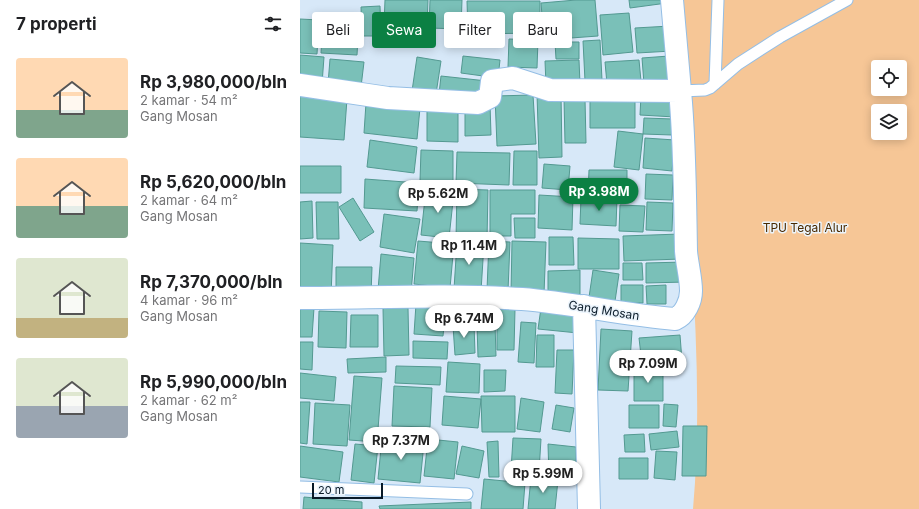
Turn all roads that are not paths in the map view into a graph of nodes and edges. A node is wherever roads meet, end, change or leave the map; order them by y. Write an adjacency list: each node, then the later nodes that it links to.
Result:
1 (672, 0): 6 (street)
2 (718, 0): 4 (lane)
3 (847, 0): 4 (lane)
4 (715, 84): 6 (lane)
5 (300, 85): 6 (street)
6 (680, 91): 8 (street, Gang Mosan)
7 (300, 298): 8 (street, Gang Mosan)
8 (584, 306): 11 (street)
9 (300, 487): 10 (lane)
10 (467, 494)
11 (589, 509)

